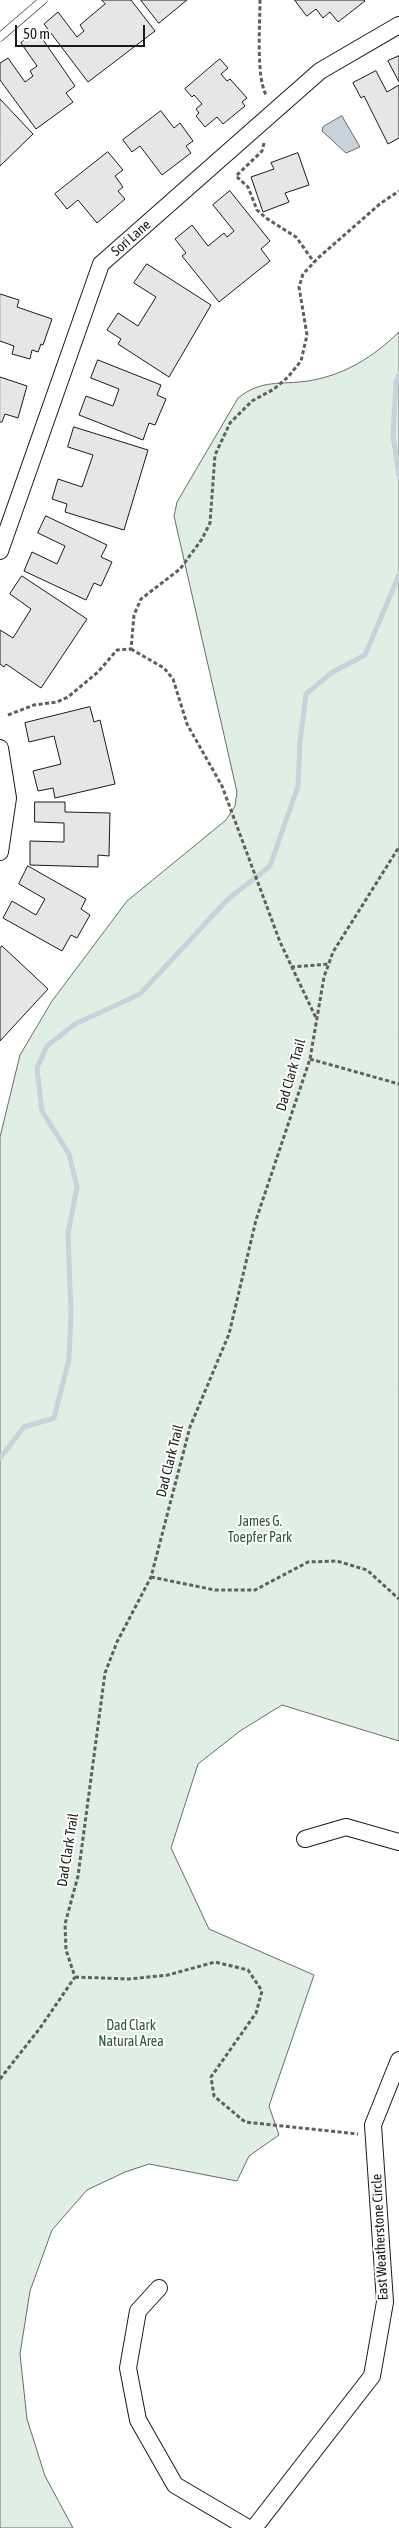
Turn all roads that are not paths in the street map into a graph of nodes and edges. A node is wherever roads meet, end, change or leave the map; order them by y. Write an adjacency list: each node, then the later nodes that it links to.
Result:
1 (43, 0): 3 (lane)
2 (399, 24): 4 (street, Sori Lane)
3 (0, 37)
4 (0, 551)
5 (0, 748): 6 (street)
6 (0, 852)
7 (305, 1839): 8 (street)
8 (399, 1842)
9 (399, 2060): 12 (street, East Weatherstone Circle)
10 (159, 2288): 11 (street)
11 (248, 2528)
12 (254, 2528)

